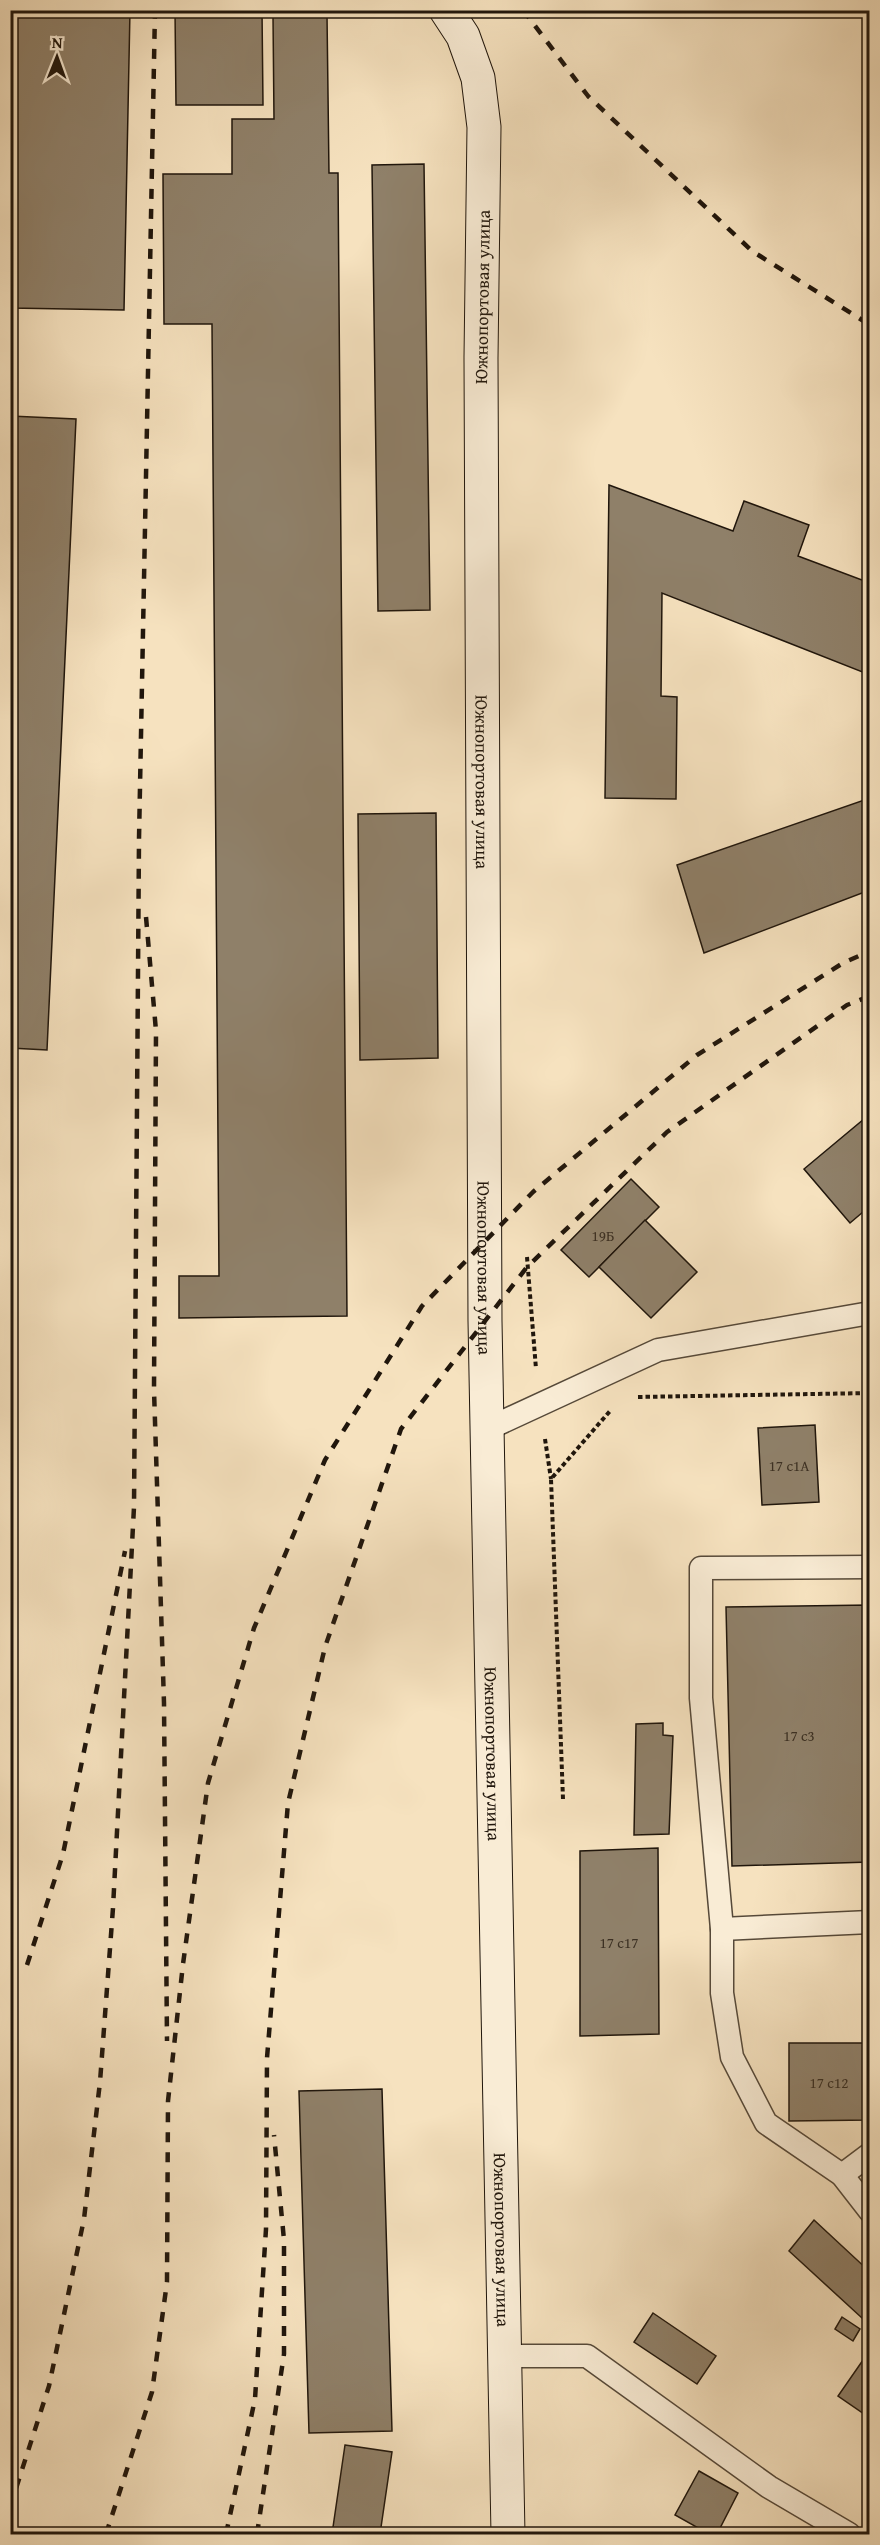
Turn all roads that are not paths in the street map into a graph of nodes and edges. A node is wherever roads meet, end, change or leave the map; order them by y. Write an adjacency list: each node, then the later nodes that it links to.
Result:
1 (446, 10): 3 (street, Южнопортовая улица)
2 (870, 1313): 3 (lane)
3 (487, 1429): 10 (street, Южнопортовая улица)
4 (870, 1567): 6 (lane)
5 (870, 1922): 6 (lane)
6 (722, 1929): 8 (lane)
7 (870, 2154): 8 (lane)
8 (842, 2175): 9 (lane)
9 (870, 2211)
10 (504, 2356): 11 (street, Южнопортовая улица); 12 (lane)
11 (508, 2535)
12 (849, 2535)

